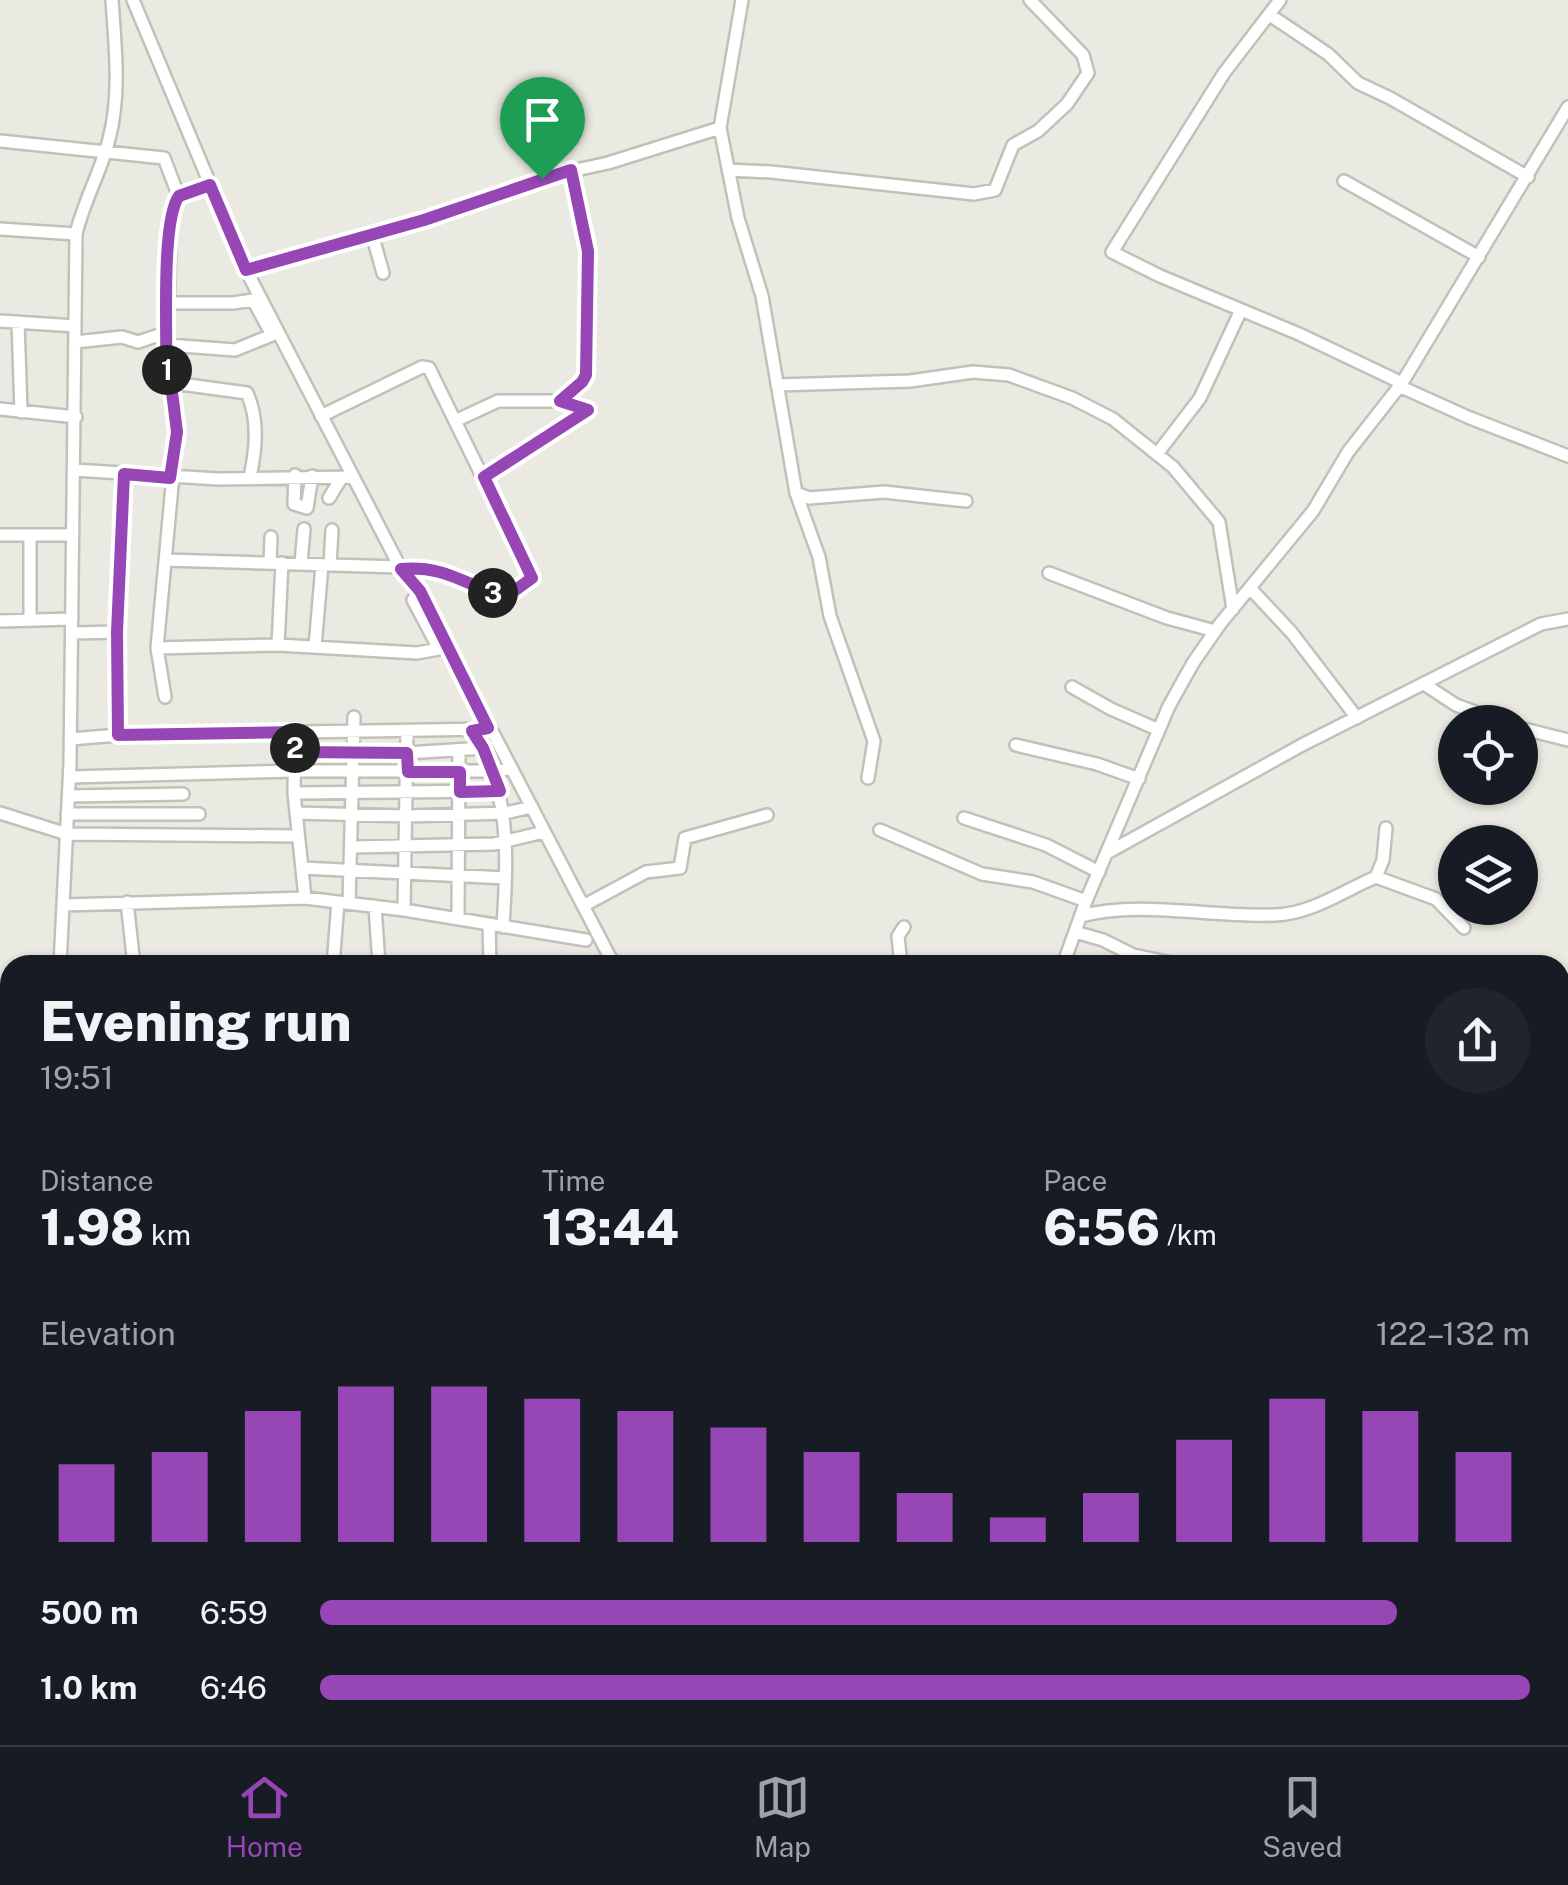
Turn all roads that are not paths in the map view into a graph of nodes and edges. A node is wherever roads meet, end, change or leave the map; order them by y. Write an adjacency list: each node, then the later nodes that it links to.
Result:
1 (112, 0): 10 (street)
2 (132, 0): 15 (street)
3 (742, 0): 8 (street)
4 (1030, 0): 12 (street)
5 (1280, 0): 6 (street)
6 (1270, 15): 13 (street); 24 (street)
7 (1568, 108): 13 (street)
8 (720, 128): 11 (street); 12 (street)
9 (0, 141): 10 (street)
10 (106, 150): 16 (street); 18 (street)
11 (571, 170): 19 (street); 35 (street)
12 (728, 170): 32 (street)
13 (1528, 177): 20 (street)
14 (1344, 181): 20 (street)
15 (210, 185): 16 (street); 21 (street)
16 (179, 196): 23 (street)
17 (0, 229): 18 (street)
18 (76, 234): 27 (street)
19 (372, 234): 21 (street); 22 (street)
20 (1479, 257): 33 (street)
21 (246, 270): 38 (street)
22 (384, 273)
23 (167, 303): 28 (street); 28 (street)
24 (1241, 310): 33 (street); 41 (street)
25 (0, 321): 26 (street)
26 (18, 322): 27 (street); 37 (street)
27 (75, 326): 29 (street)
28 (168, 339): 29 (street); 31 (street)
29 (75, 342): 39 (street)
30 (227, 374): 34 (street)
31 (171, 384): 34 (street); 50 (street)
32 (776, 384): 41 (street); 51 (street)
33 (1400, 384): 42 (street); 66 (street)
34 (225, 389): 47 (street)
35 (560, 401): 40 (street); 49 (street)
36 (0, 409): 37 (street)
37 (21, 412): 39 (street)
38 (321, 416): 40 (street); 48 (street)
39 (76, 417): 43 (street)
40 (455, 421): 49 (street)
41 (1158, 454): 68 (street)
42 (1568, 456)
43 (74, 470): 44 (street); 58 (street)
44 (124, 474): 50 (street); 74 (street)
45 (295, 475): 46 (street); 46 (street); 47 (street)
46 (312, 476): 48 (street)
47 (250, 477): 50 (street)
48 (347, 477): 52 (street); 64 (street)
49 (484, 477): 64 (street)
50 (170, 478): 61 (street)
51 (796, 493): 53 (street); 108 (street)
52 (329, 498)
53 (966, 501)
54 (304, 529): 62 (street)
55 (332, 530): 63 (street)
56 (0, 535): 57 (street)
57 (30, 535): 58 (street); 71 (street)
58 (73, 535): 69 (street)
59 (271, 537): 60 (street)
60 (267, 559): 61 (street); 62 (street); 76 (street)
61 (166, 560): 77 (street)
62 (301, 563): 63 (street)
63 (326, 565): 64 (street); 78 (street)
64 (400, 568): 67 (street)
65 (1049, 573): 73 (street)
66 (1250, 588): 68 (street); 84 (street)
67 (420, 591): 78 (street); 85 (street)
68 (1233, 608): 73 (street)
69 (72, 619): 71 (street); 75 (street)
70 (1568, 619): 79 (street)
71 (30, 620): 72 (street)
72 (0, 622)
73 (1215, 631): 86 (street)
74 (117, 632): 75 (street); 92 (street)
75 (72, 633): 93 (street)
76 (278, 646): 77 (street); 78 (street)
77 (157, 648): 81 (street)
78 (315, 648)
79 (1424, 684): 82 (street); 84 (street)
80 (1072, 687): 86 (street)
81 (165, 697)
82 (1456, 705)
83 (354, 717): 90 (street)
84 (1358, 718): 137 (street)
85 (488, 728): 88 (street); 101 (street)
86 (1159, 730): 109 (street)
87 (407, 731): 88 (street); 90 (street); 100 (street)
88 (472, 731): 96 (street)
89 (295, 732): 90 (street); 92 (street); 98 (street)
90 (354, 732): 99 (street)
91 (1538, 732): 94 (street)
92 (118, 735): 93 (street)
93 (70, 739): 107 (street)
94 (1568, 740)
95 (1016, 745): 109 (street)
96 (483, 748): 97 (street); 105 (street)
97 (459, 750): 100 (street); 104 (street)
98 (295, 752): 99 (street); 102 (street)
99 (353, 752): 100 (street); 106 (street)
100 (407, 753): 103 (street)
101 (510, 768): 105 (street); 117 (street)
102 (294, 771): 106 (street); 107 (street); 112 (street)
103 (408, 772): 104 (street); 106 (street); 115 (street)
104 (460, 772): 105 (street); 111 (street)
105 (492, 772): 110 (street)
106 (353, 773): 113 (street)
107 (70, 777): 116 (street)
108 (868, 778)
109 (1139, 779): 137 (street)
110 (500, 791): 111 (street); 121 (street)
111 (460, 792): 115 (street); 120 (street)
112 (294, 793): 113 (street); 119 (street)
113 (352, 793): 115 (street); 124 (street)
114 (183, 794): 116 (street)
115 (406, 794): 125 (street)
116 (69, 796): 122 (street)
117 (532, 807): 121 (street); 130 (street)
118 (0, 813): 131 (street)
119 (296, 813): 124 (street); 132 (street)
120 (458, 813): 121 (street); 125 (street); 134 (street)
121 (505, 813): 133 (street)
122 (67, 814): 123 (street); 131 (street)
123 (199, 814)
124 (351, 815): 125 (street); 136 (street)
125 (407, 816): 135 (street)
126 (767, 816): 151 (street)
127 (964, 818): 140 (street)
128 (1386, 828): 143 (street)
129 (880, 830): 147 (street)
130 (544, 832): 133 (street); 151 (street)
131 (67, 834): 132 (street); 149 (street)
132 (298, 836): 138 (street)
133 (504, 842): 134 (street); 144 (street)
134 (459, 845): 135 (street); 142 (street)
135 (406, 846): 136 (street); 141 (street)
136 (352, 847): 139 (street)
137 (1107, 854): 140 (street)
138 (302, 868): 139 (street); 145 (street)
139 (350, 872): 141 (street); 148 (street)
140 (1098, 872): 147 (street)
141 (406, 874): 142 (street); 152 (street)
142 (460, 877): 144 (street); 155 (street)
143 (1376, 877): 153 (street); 159 (street)
144 (506, 878): 157 (street)
145 (305, 898): 146 (street); 148 (street)
146 (127, 902): 149 (street); 164 (street)
147 (1086, 902): 154 (street)
148 (343, 903): 150 (street); 165 (street)
149 (64, 905): 163 (street)
150 (376, 906): 152 (street); 166 (street)
151 (583, 906): 168 (street)
152 (404, 910): 155 (street)
153 (1096, 912): 154 (street); 162 (street)
154 (1081, 916): 160 (street)
155 (458, 918): 156 (street)
156 (489, 924): 157 (street); 167 (street)
157 (503, 927): 161 (street)
158 (904, 927): 169 (street)
159 (1464, 928)
160 (1075, 932): 162 (street); 170 (street)
161 (586, 940)
162 (1103, 940): 171 (street)
163 (61, 955)
164 (133, 955)
165 (335, 955)
166 (378, 955)
167 (490, 955)
168 (609, 955)
169 (900, 955)
170 (1067, 955)
171 (1134, 955)

